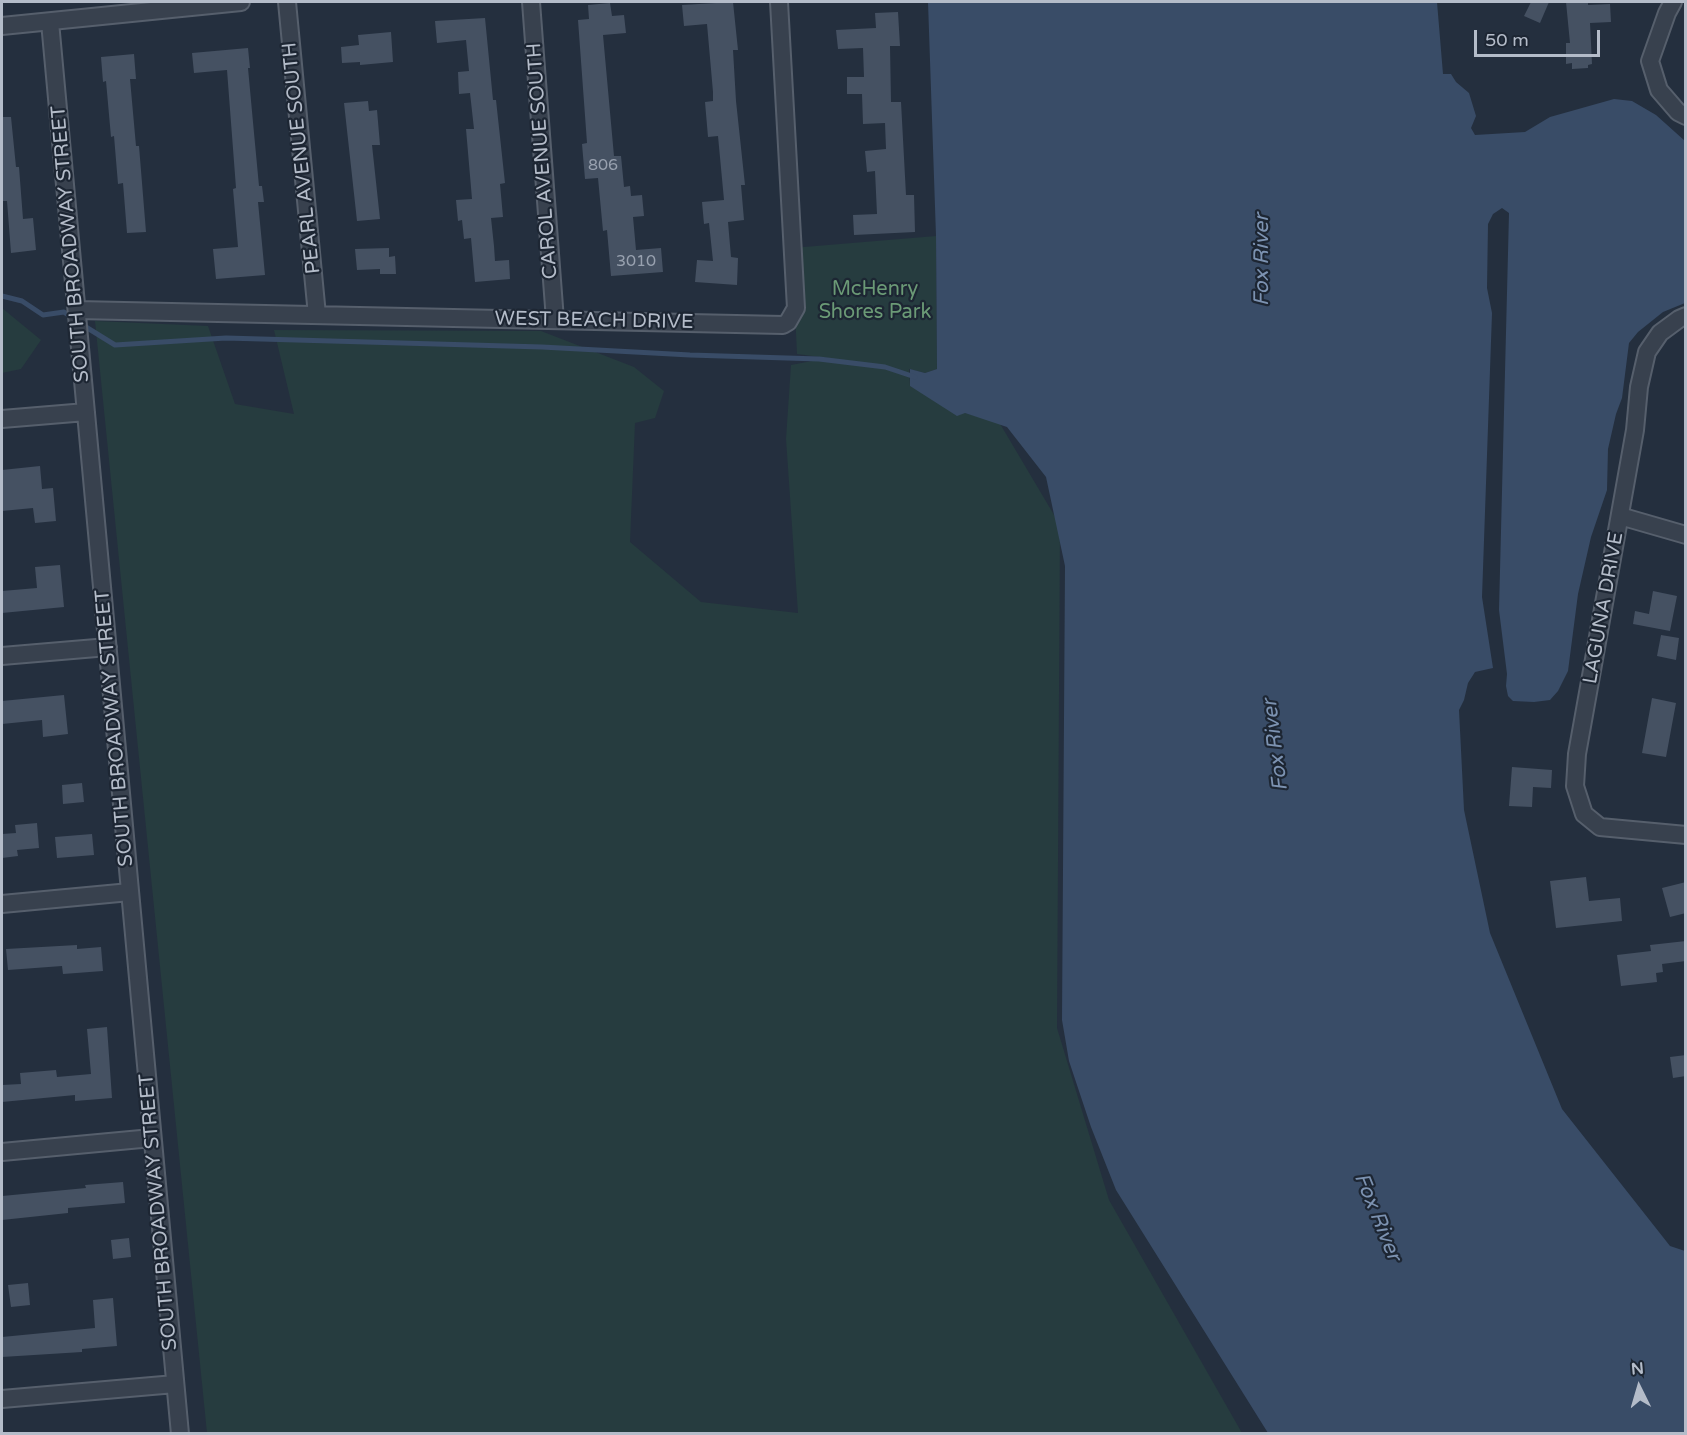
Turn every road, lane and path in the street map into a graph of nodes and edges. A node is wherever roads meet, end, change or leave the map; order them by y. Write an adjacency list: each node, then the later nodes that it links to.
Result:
1 (241, 2): 6 (street)
2 (287, 2): 10 (street, PEARL AVENUE SOUTH)
3 (531, 2): 12 (street, CAROL AVENUE SOUTH)
4 (779, 2): 12 (street, WEST BEACH DRIVE)
5 (1674, 2): 8 (street)
6 (50, 22): 7 (street); 9 (street, SOUTH BROADWAY STREET)
7 (2, 26)
8 (1686, 116)
9 (77, 310): 10 (street, WEST BEACH DRIVE); 13 (street, SOUTH BROADWAY STREET)
10 (317, 315): 12 (street, WEST BEACH DRIVE)
11 (1686, 316): 15 (street, LAGUNA DRIVE)
12 (555, 320)
13 (86, 411): 14 (street); 17 (street, SOUTH BROADWAY STREET)
14 (2, 419)
15 (1620, 516): 16 (street); 19 (street, LAGUNA DRIVE)
16 (1686, 535)
17 (108, 646): 18 (street); 20 (street, SOUTH BROADWAY STREET)
18 (2, 656)
19 (1684, 835)
20 (130, 892): 21 (street); 22 (street, SOUTH BROADWAY STREET)
21 (2, 904)
22 (152, 1138): 23 (street); 24 (street, SOUTH BROADWAY STREET)
23 (2, 1152)
24 (175, 1384): 25 (street); 26 (street, SOUTH BROADWAY STREET)
25 (2, 1399)
26 (180, 1434)

